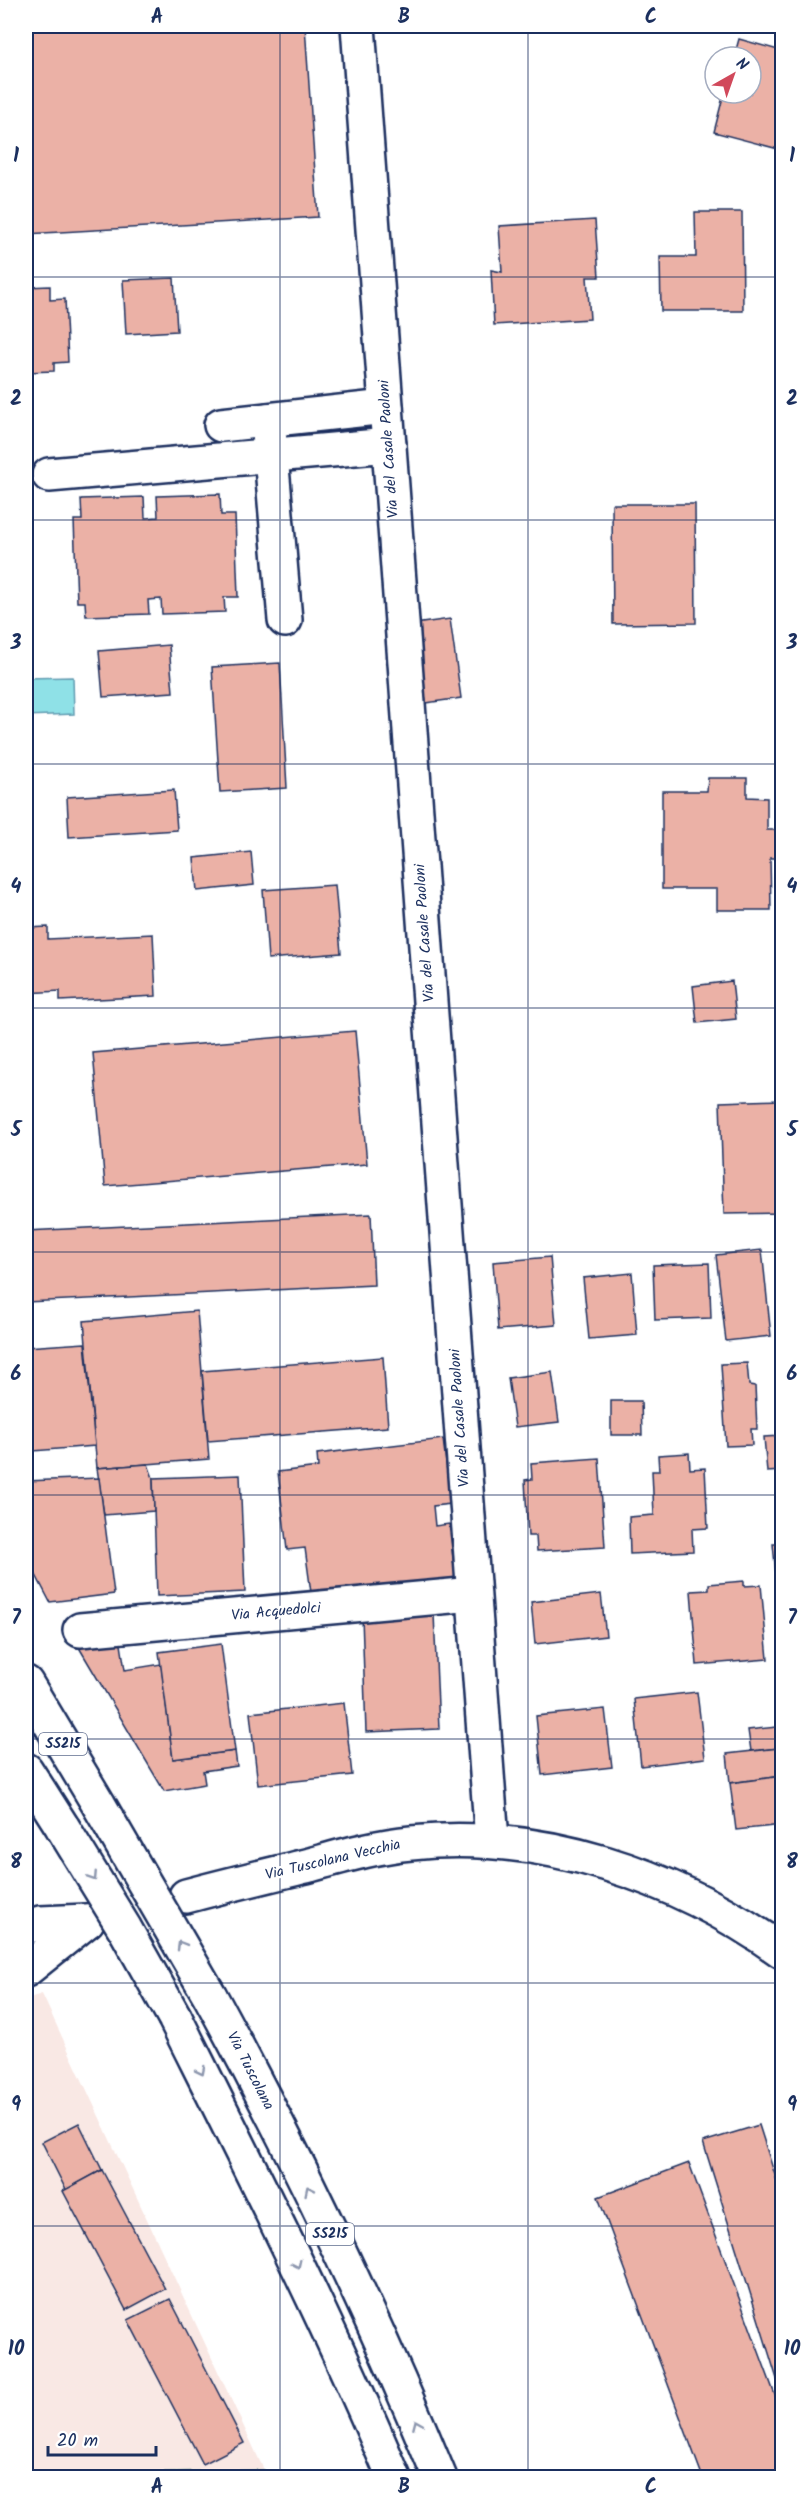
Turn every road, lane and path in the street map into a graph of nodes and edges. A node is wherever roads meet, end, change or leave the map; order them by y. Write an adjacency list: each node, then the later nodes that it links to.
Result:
1 (358, 26): 2 (main road, Via del Casale Paoloni)
2 (386, 407): 3 (main road); 5 (main road, Via del Casale Paoloni)
3 (268, 420): 4 (main road); 6 (main road)
4 (221, 424)
5 (389, 445): 6 (main road); 9 (main road, Via del Casale Paoloni)
6 (271, 455): 7 (main road); 8 (main road)
7 (49, 475)
8 (285, 620)
9 (473, 1594): 10 (main road, Via Acquedolci); 13 (main road, Via del Casale Paoloni)
10 (80, 1630)
11 (26, 1683): 19 (main road, Via Tuscolana / SS215, one-way to 11, bridge)
12 (26, 1770): 18 (main road, SS215, one-way to 18, bridge)
13 (492, 1841): 14 (main road, Via Tuscolana Vecchia); 16 (main road, Via Tuscolana Vecchia)
14 (186, 1896)
15 (26, 1927): 17 (main road)
16 (783, 1951)
17 (26, 1970)
18 (394, 2478)
19 (440, 2478)

